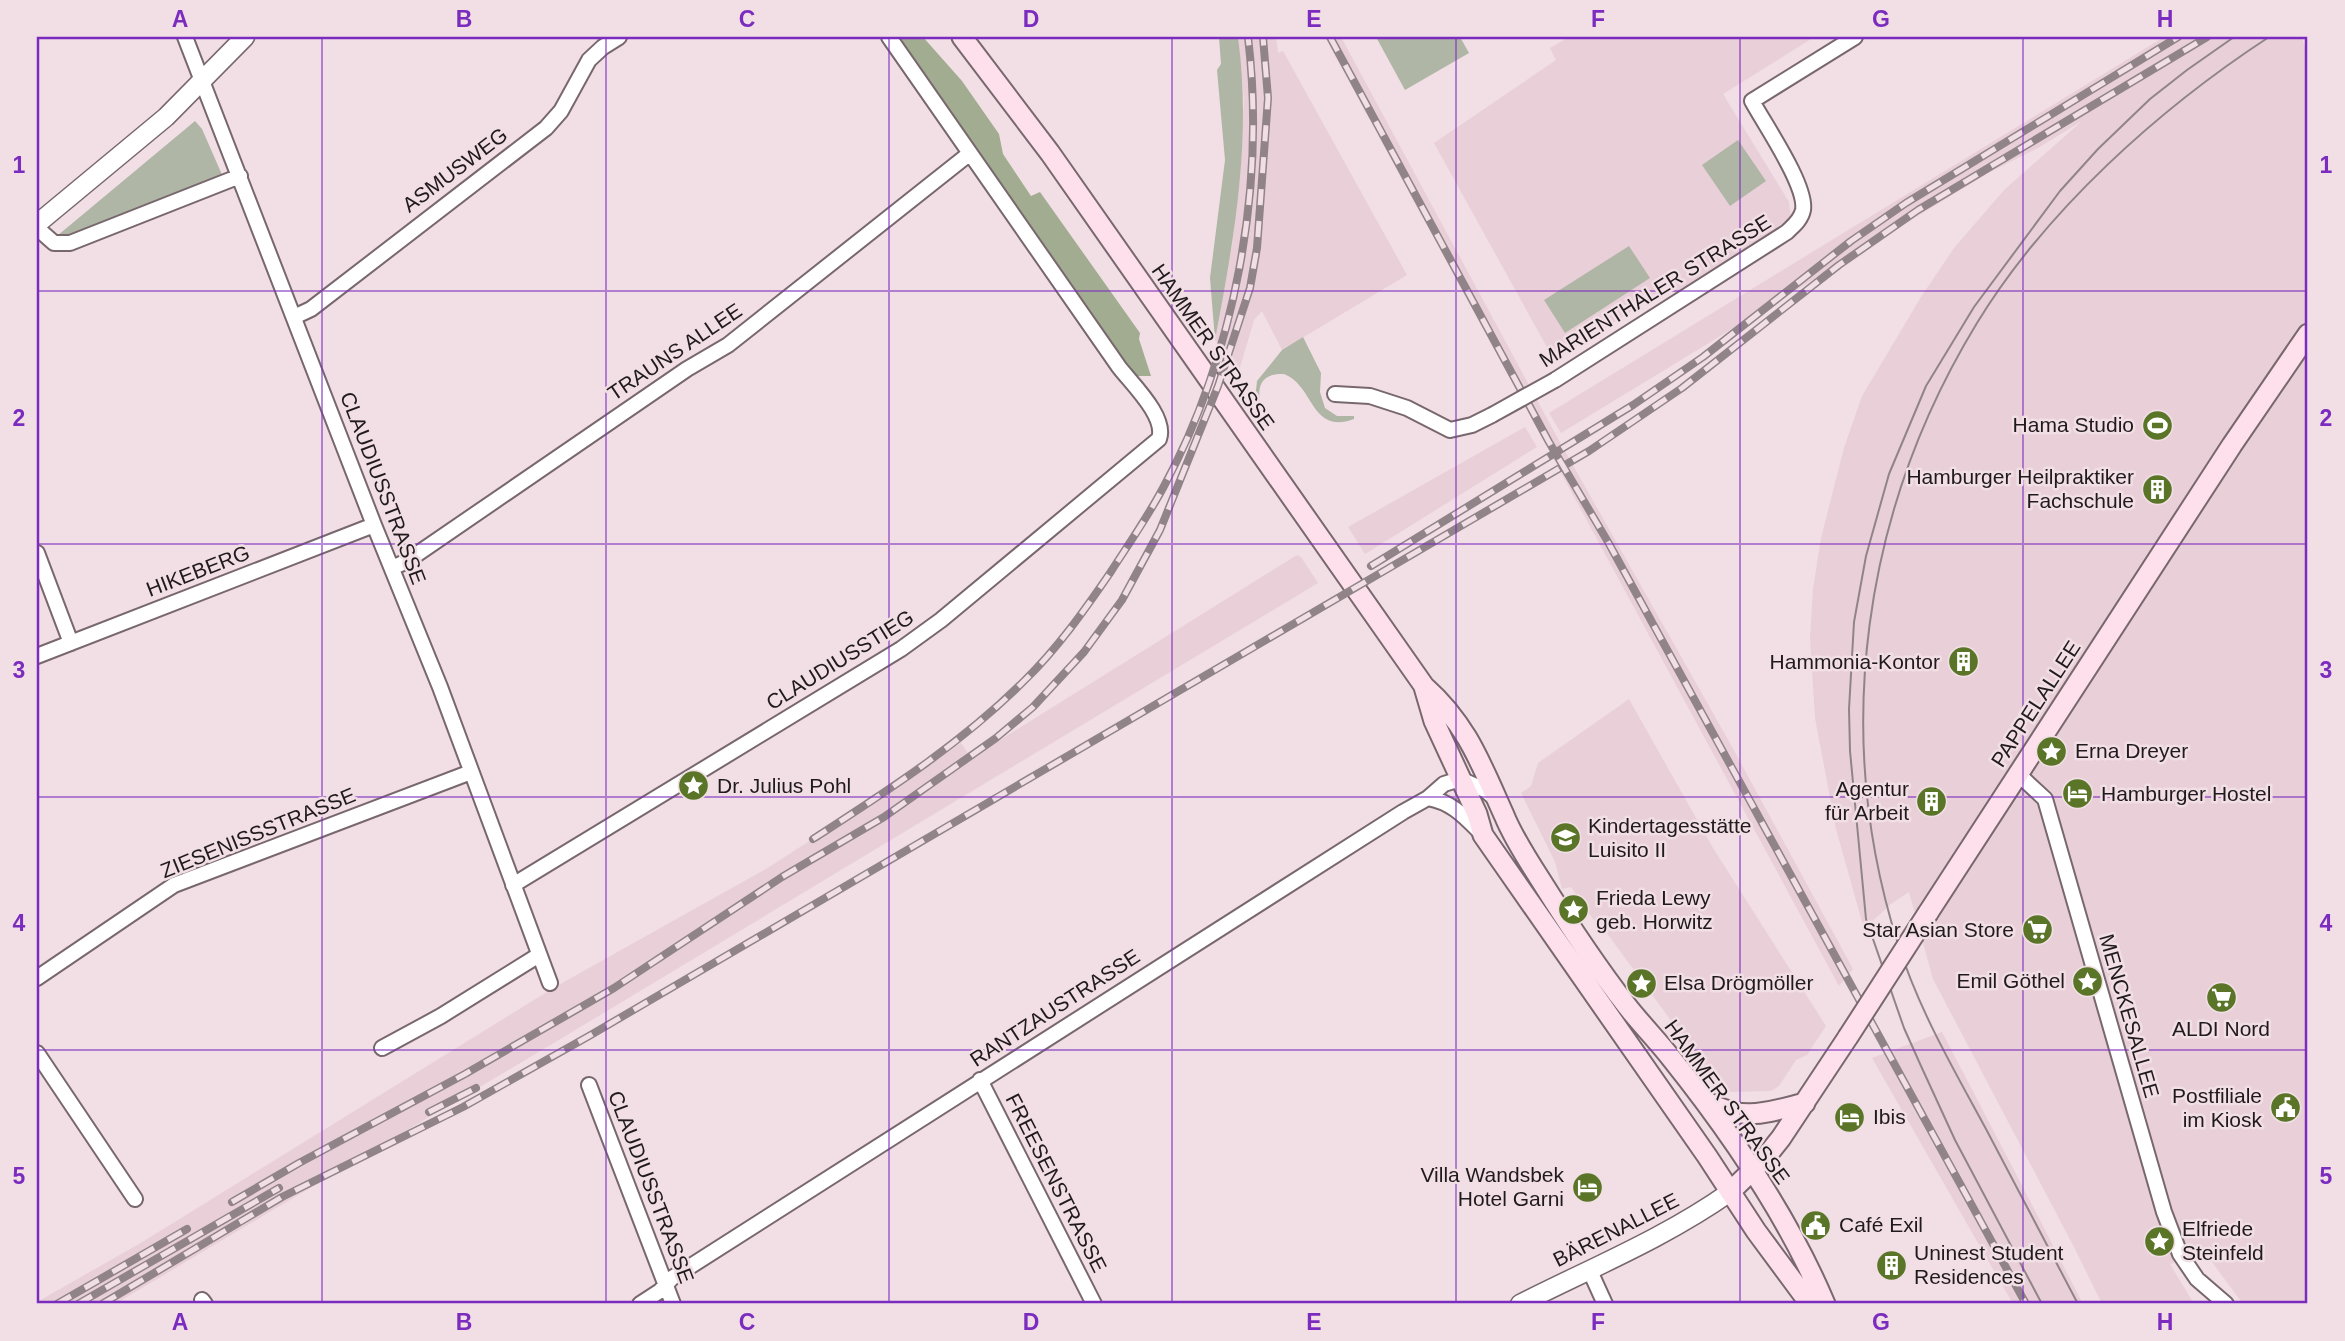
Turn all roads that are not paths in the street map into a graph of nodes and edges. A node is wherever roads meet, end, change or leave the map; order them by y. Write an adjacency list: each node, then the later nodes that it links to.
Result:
1 (185, 37): 7 (street, CLAUDIUSSTRASSE)
2 (245, 37): 7 (street)
3 (619, 37): 11 (street, ASMUSWEG)
4 (889, 37): 8 (street)
5 (962, 37): 19 (main road, HAMMER STRASSE)
6 (1855, 37): 13 (street, MARIENTHALER STRASSE, bridge)
7 (202, 83): 9 (street, CLAUDIUSSTRASSE); 10 (street)
8 (969, 154): 16 (street, TRAUNS ALLEE); 26 (street, CLAUDIUSSTIEG)
9 (240, 176): 10 (street); 11 (street, CLAUDIUSSTRASSE)
10 (37, 226)
11 (294, 317): 14 (street, CLAUDIUSSTRASSE)
12 (2308, 334): 21 (main road, PAPPELALLEE)
13 (1335, 394)
14 (374, 525): 16 (street, CLAUDIUSSTRASSE); 17 (street, HIKEBERG)
15 (37, 553): 17 (street)
16 (392, 569): 20 (street, CLAUDIUSSTRASSE)
17 (71, 643): 18 (street, HIKEBERG)
18 (37, 656)
19 (1424, 686): 22 (main road, HAMMER STRASSE); 24 (main road, HAMMER STRASSE)
20 (471, 772): 26 (street, CLAUDIUSSTRASSE); 28 (street, ZIESENISSSTRASSE)
21 (2017, 773): 35 (main road, PAPPELALLEE, bridge); 48 (street, MENCKESALLEE)
22 (1460, 779): 23 (street, RANTZAUSTRASSE); 24 (street); 25 (main road, HAMMER STRASSE)
23 (1429, 798): 25 (street, HAMMER STRASSE); 32 (street, RANTZAUSTRASSE)
24 (1498, 801): 34 (main road, HAMMER STRASSE)
25 (1483, 835): 37 (main road, HAMMER STRASSE)
26 (513, 885): 27 (street, CLAUDIUSSTRASSE)
27 (539, 955): 29 (street, CLAUDIUSSTRASSE); 30 (street)
28 (37, 978)
29 (550, 983)
30 (382, 1048)
31 (37, 1053): 38 (street)
32 (980, 1080): 40 (street, RANTZAUSTRASSE); 43 (street, FREESENSTRASSE)
33 (589, 1085): 40 (street, CLAUDIUSSTRASSE)
34 (1700, 1098): 35 (main road); 36 (main road, HAMMER STRASSE)
35 (1805, 1103): 36 (main road, PAPPELALLEE)
36 (1752, 1171): 37 (main road, PAPPELALLEE); 47 (main road, HAMMER STRASSE)
37 (1730, 1192): 39 (street, BÄRENALLEE); 46 (main road, HAMMER STRASSE)
38 (135, 1199)
39 (1590, 1272): 44 (street, BÄRENALLEE); 45 (street)
40 (666, 1285): 41 (street, RANTZAUSTRASSE); 42 (street, CLAUDIUSSTRASSE)
41 (640, 1304)
42 (673, 1304)
43 (1094, 1304)
44 (1520, 1304)
45 (1605, 1304)
46 (1810, 1304)
47 (1825, 1304)
48 (2226, 1304)

